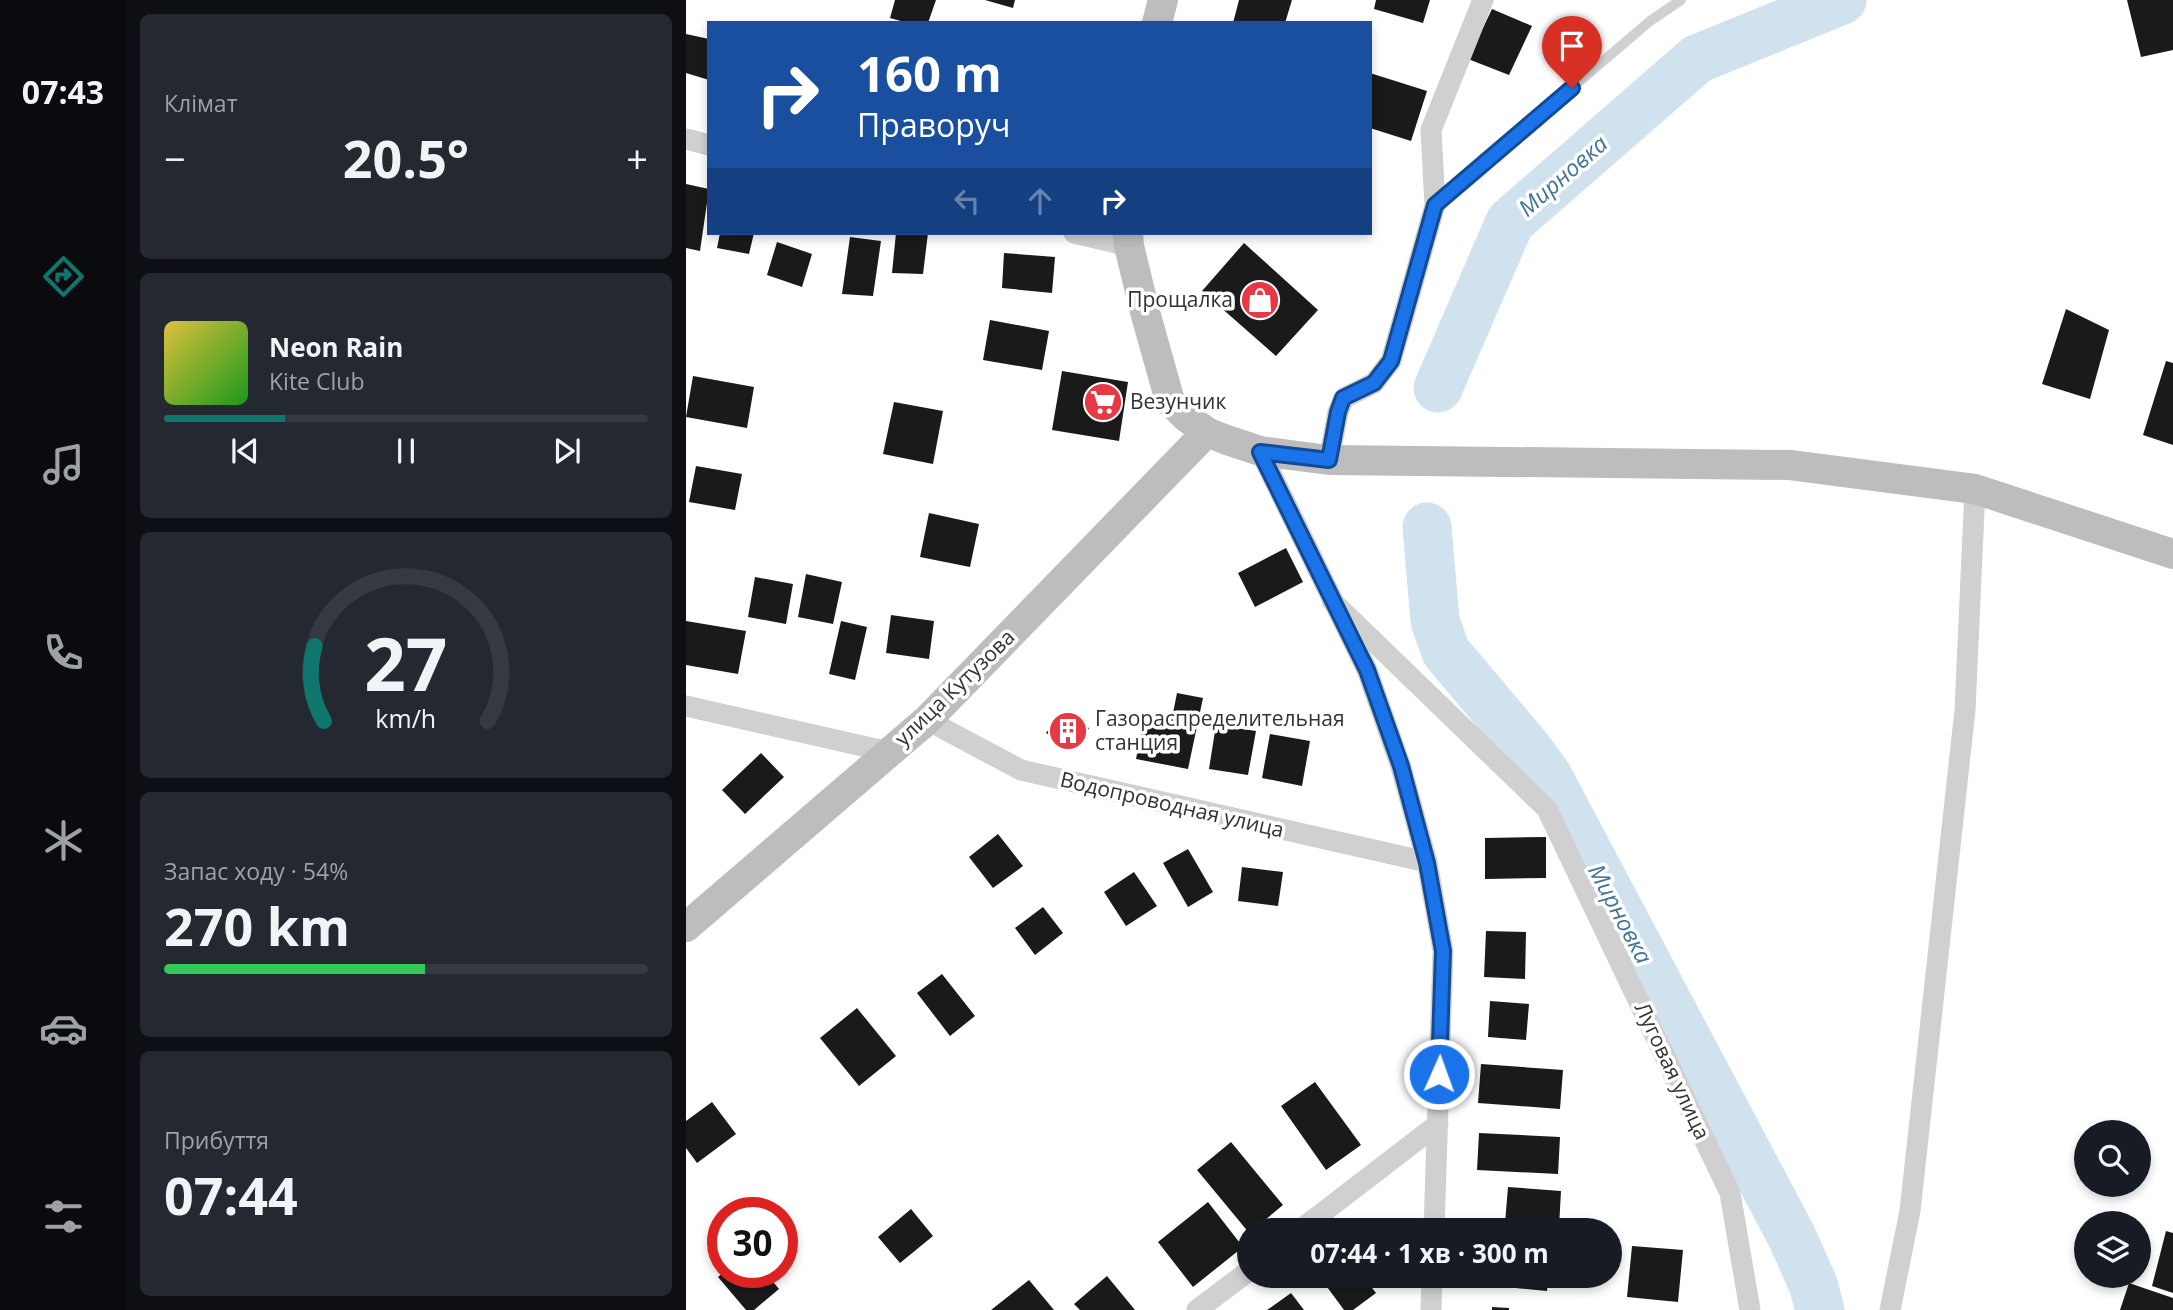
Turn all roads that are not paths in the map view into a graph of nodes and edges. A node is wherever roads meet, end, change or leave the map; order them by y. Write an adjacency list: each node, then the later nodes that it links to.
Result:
1 (1163, 0): 4 (main road)
2 (1483, 0): 7 (street)
3 (1681, 0): 7 (lane)
4 (1158, 21)
5 (686, 139): 6 (street)
6 (707, 144)
7 (1435, 205): 12 (street)
8 (1092, 235): 9 (street)
9 (1128, 239): 10 (main road)
10 (1207, 432): 11 (main road); 17 (main road, улица Кутузова)
11 (1260, 452): 12 (main road); 15 (street)
12 (1329, 460): 13 (main road)
13 (1975, 489): 14 (main road); 29 (street)
14 (2173, 554)
15 (1332, 601): 19 (street); 28 (street, Луговая улица)
16 (686, 706): 18 (street)
17 (927, 720): 18 (main road, улица Кутузова); 19 (street, Водопроводная улица)
18 (889, 752): 20 (main road, улица Кутузова)
19 (1427, 863): 21 (street)
20 (686, 927)
21 (1438, 1124): 22 (street); 23 (street)
22 (1316, 1218)
23 (1434, 1218)
24 (1237, 1279): 26 (street)
25 (1432, 1288): 27 (street)
26 (1197, 1310)
27 (1431, 1310)
28 (1750, 1310)
29 (1890, 1310)

